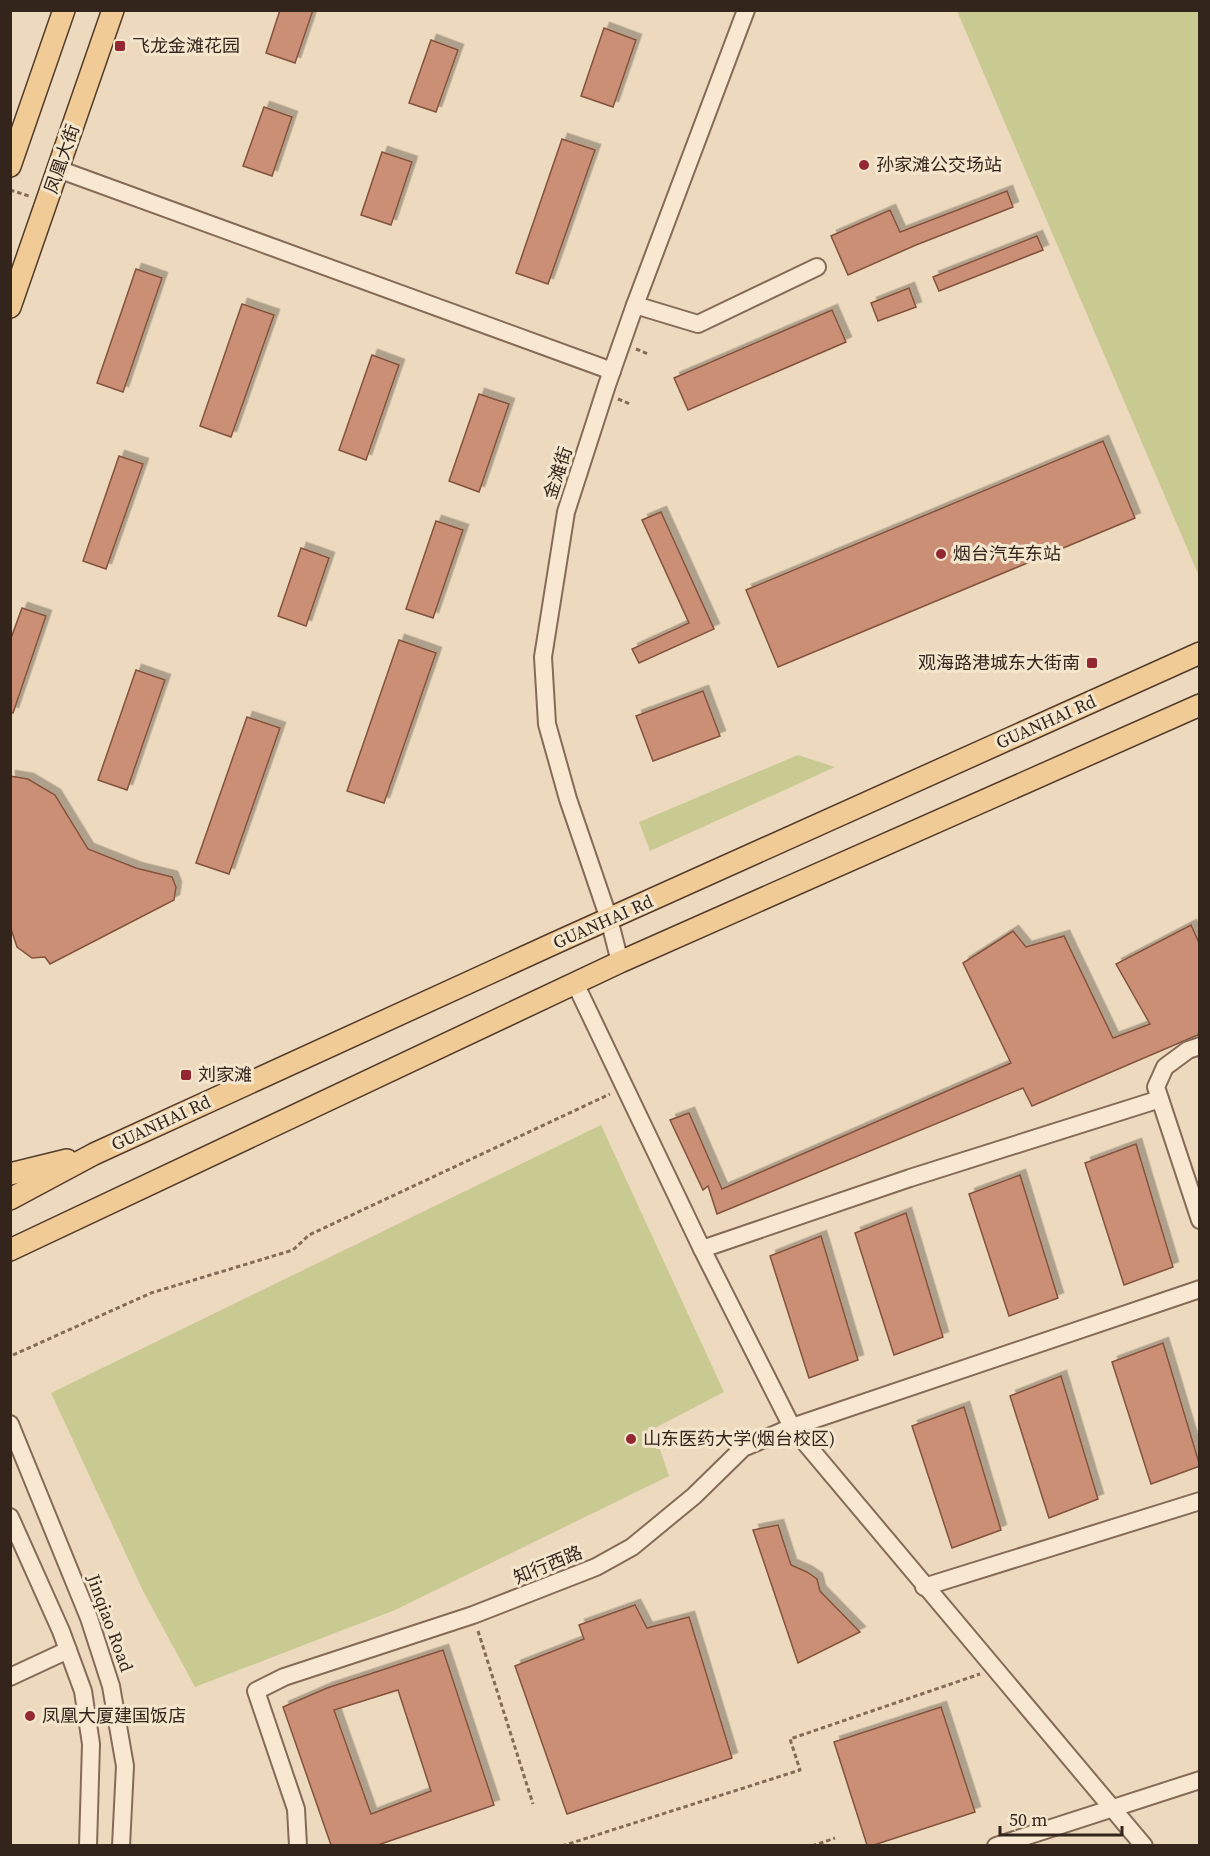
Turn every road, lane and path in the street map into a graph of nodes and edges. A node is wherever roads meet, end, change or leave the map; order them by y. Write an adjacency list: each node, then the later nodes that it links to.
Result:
1 (64, 10): 4 (main road)
2 (114, 10): 5 (main road, 凤凰大街)
3 (746, 10): 7 (street, 金滩街)
4 (10, 166)
5 (58, 169): 8 (main road, 凤凰大街); 9 (street)
6 (817, 267): 7 (street)
7 (635, 305): 9 (street, 金滩街)
8 (10, 307)
9 (612, 371): 12 (street, 金滩街)
10 (1200, 652): 12 (main road, GUANHAI Rd)
11 (1200, 705): 13 (main road)
12 (609, 919): 13 (street, 金滩街); 18 (main road, GUANHAI Rd)
13 (620, 962): 14 (main road)
14 (575, 983): 22 (street); 23 (main road)
15 (1200, 1046): 17 (street)
16 (611, 1093): 25 (path)
17 (1160, 1099): 21 (street); 22 (street)
18 (94, 1154): 19 (main road); 20 (main road, GUANHAI Rd)
19 (10, 1174)
20 (10, 1199)
21 (1200, 1220)
22 (702, 1249): 27 (street)
23 (10, 1250)
24 (1200, 1289): 27 (street, 知行西路)
25 (13, 1355)
26 (10, 1424): 40 (street, Jinqiao Road)
27 (792, 1427): 30 (street); 31 (street, 知行西路)
28 (1200, 1501): 30 (street)
29 (10, 1517): 32 (street)
30 (924, 1587): 33 (street)
31 (473, 1615): 36 (path); 41 (street, 知行西路)
32 (68, 1650): 34 (street); 39 (street)
33 (996, 1668): 37 (street); 42 (path)
34 (10, 1677)
35 (1200, 1780): 37 (street)
36 (533, 1804)
37 (1112, 1807): 44 (street); 45 (street)
38 (835, 1838): 43 (path)
39 (88, 1845)
40 (121, 1845)
41 (298, 1845)
42 (562, 1845)
43 (812, 1845)
44 (996, 1845)
45 (1144, 1845)

